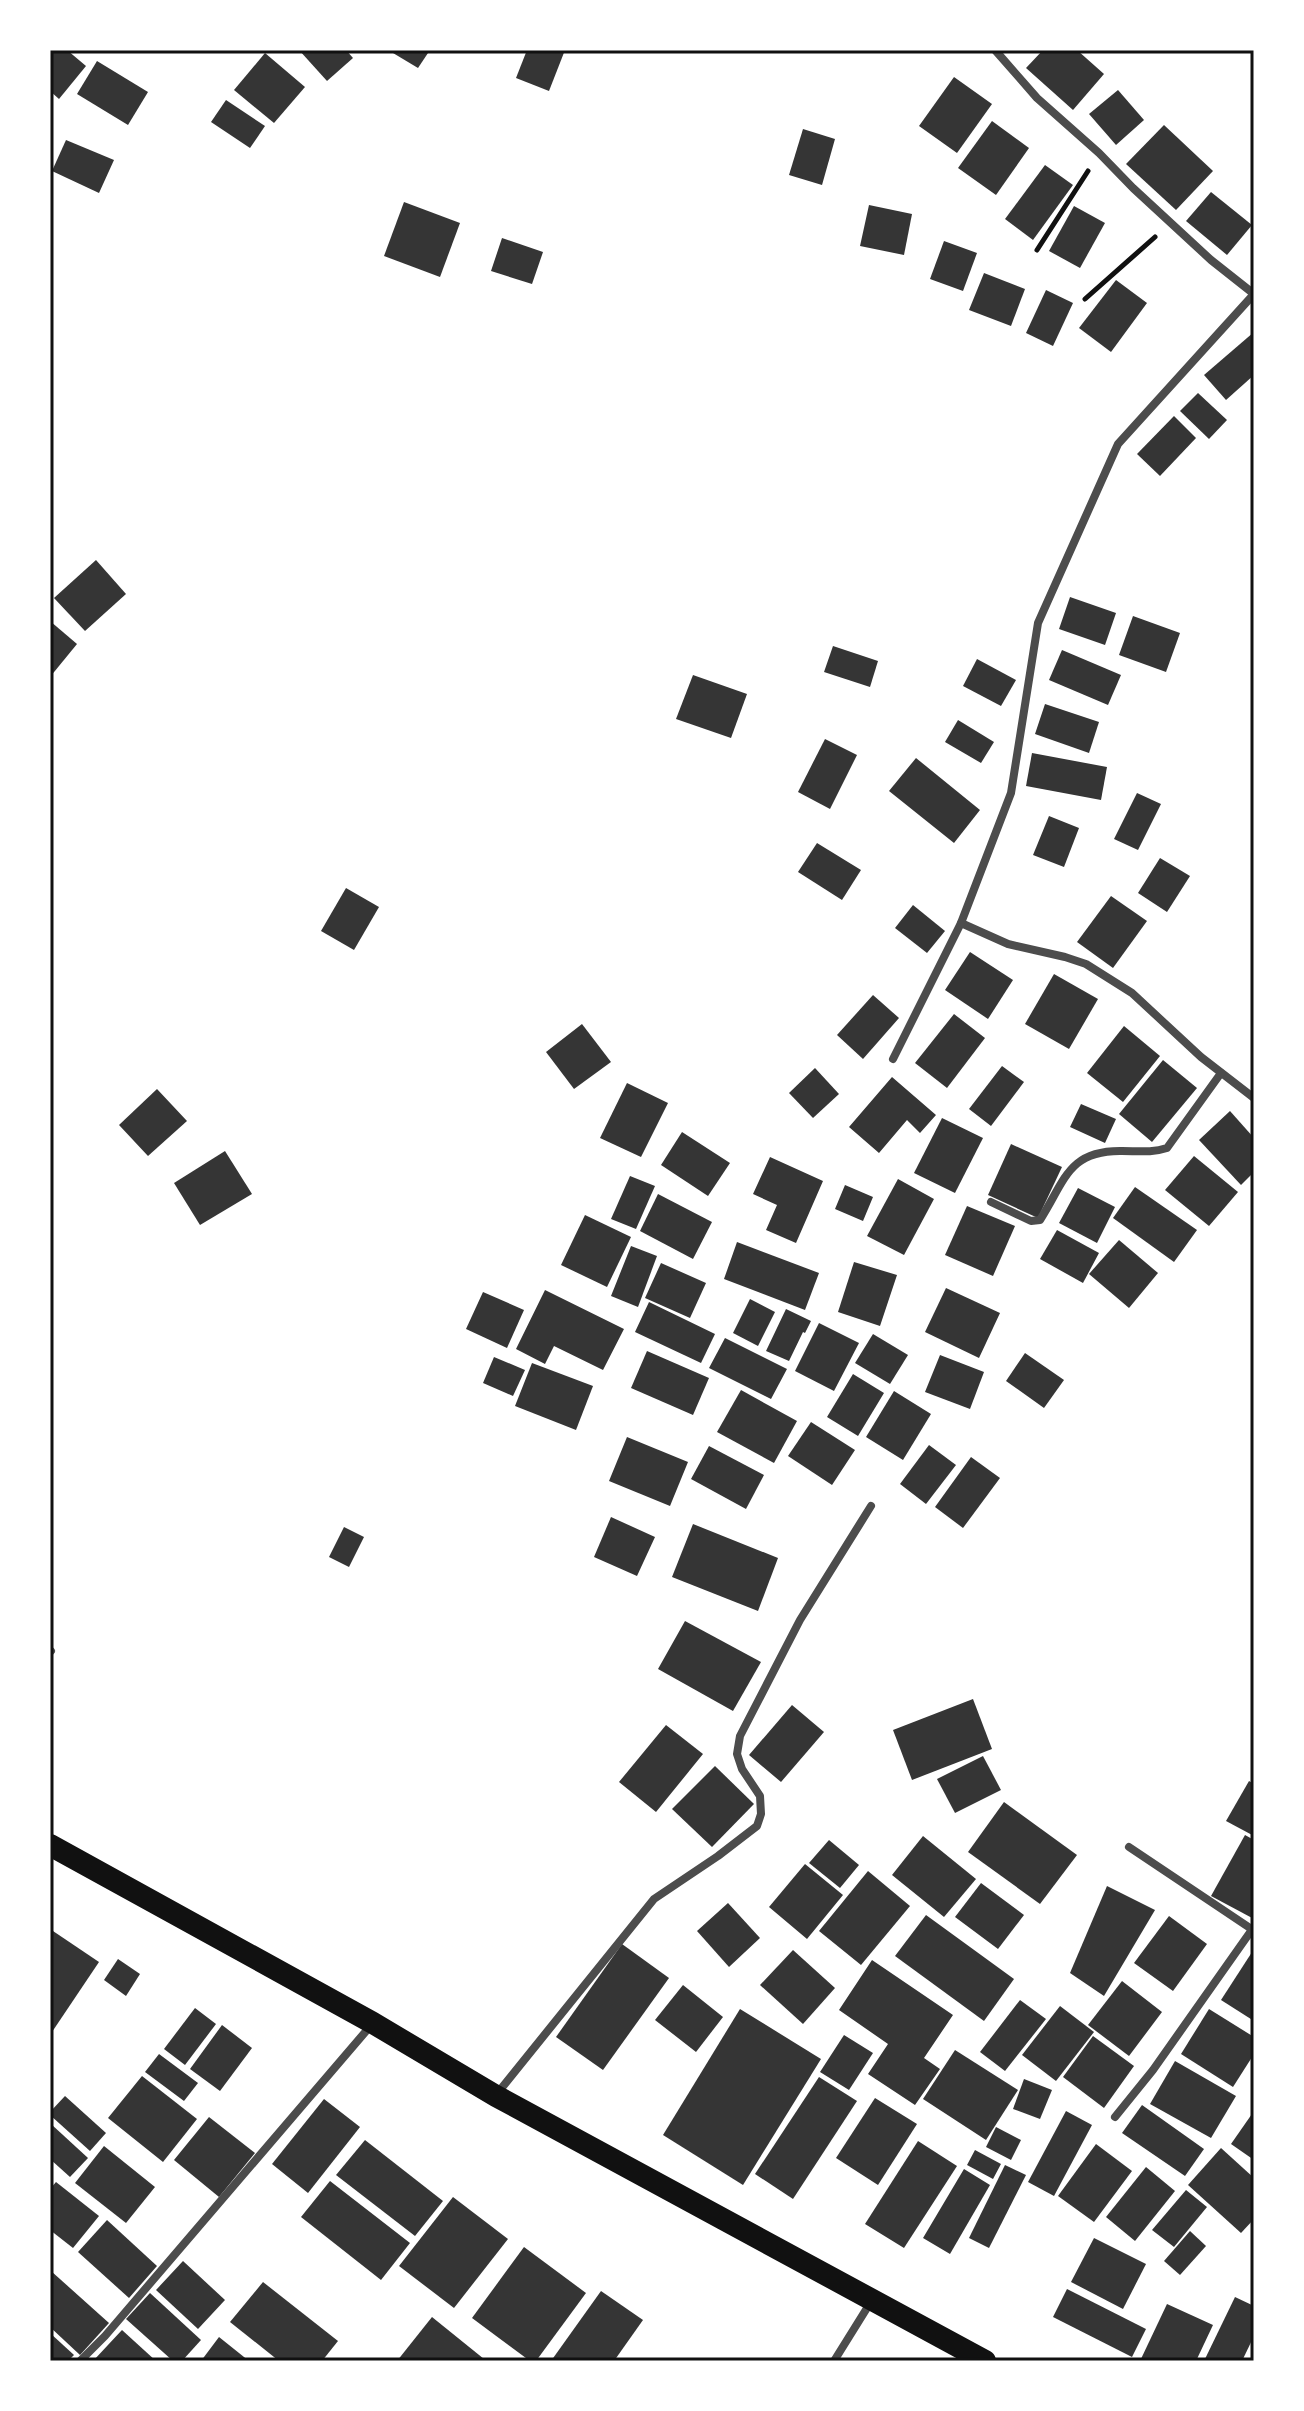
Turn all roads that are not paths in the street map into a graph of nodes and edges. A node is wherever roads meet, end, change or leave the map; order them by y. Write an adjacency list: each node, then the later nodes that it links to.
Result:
1 (995, 50): 2 (street)
2 (1254, 294): 3 (street)
3 (961, 923): 4 (street); 5 (street)
4 (893, 1059)
5 (1221, 1073): 6 (street); 7 (street)
6 (1254, 1098)
7 (991, 1202)
8 (871, 1506): 13 (street)
9 (50, 1845): 12 (highway)
10 (1129, 1847): 11 (street)
11 (1253, 1930): 14 (street)
12 (373, 2023): 13 (highway); 16 (street)
13 (496, 2096): 15 (highway)
14 (1115, 2117)
15 (872, 2299): 17 (street); 18 (highway)
16 (80, 2361)
17 (834, 2361)
18 (985, 2361)

